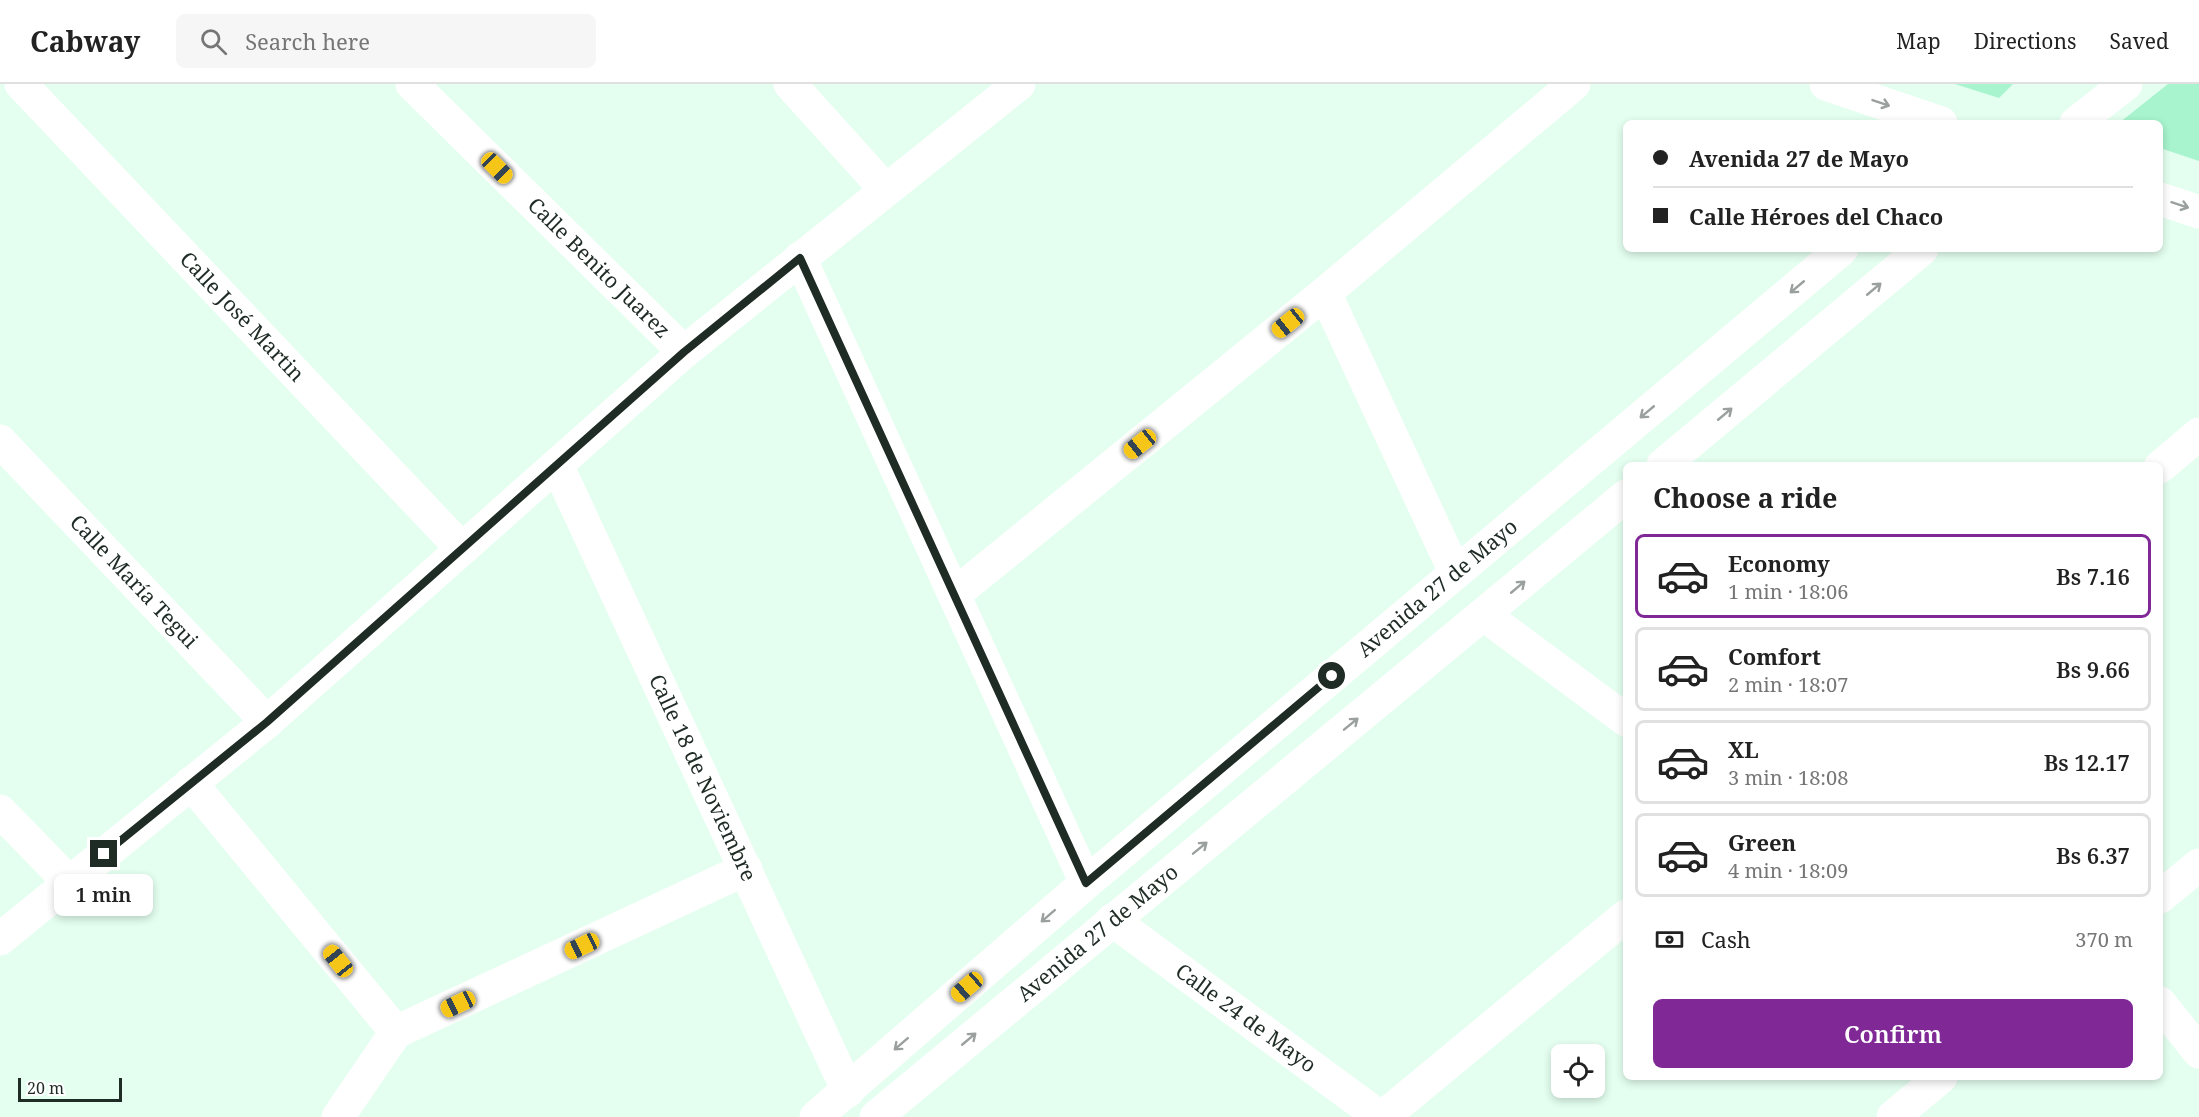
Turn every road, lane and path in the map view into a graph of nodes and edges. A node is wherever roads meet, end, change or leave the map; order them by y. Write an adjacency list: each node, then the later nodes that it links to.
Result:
1 (21, 84): 24 (street, Calle José Martin)
2 (412, 84): 17 (street, Calle Benito Juarez)
3 (790, 84): 10 (street)
4 (1019, 84): 10 (street)
5 (1574, 84): 16 (street)
6 (1826, 84): 8 (street, one-way to 8)
7 (2126, 84): 9 (street)
8 (1932, 120)
9 (2080, 120)
10 (885, 189): 15 (street)
11 (2163, 200): 12 (street, one-way to 12)
12 (2199, 212)
13 (1838, 252): 25 (street, Avenida 27 de Mayo, one-way to 25)
14 (1918, 252): 20 (street, one-way to 14)
15 (800, 258): 17 (street); 26 (street)
16 (1325, 293): 25 (street); 26 (street)
17 (684, 352): 22 (street)
18 (2199, 434): 21 (street)
19 (0, 441): 29 (street, Calle María Tegui)
20 (1668, 462)
21 (2163, 464)
22 (557, 465): 24 (street); 33 (street, Calle 18 de Noviembre)
23 (1623, 499): 27 (street, Avenida 27 de Mayo, one-way to 23)
24 (462, 549): 29 (street)
25 (1455, 572): 35 (street, Avenida 27 de Mayo)
26 (955, 594): 35 (street)
27 (1484, 615): 28 (street); 38 (street, Avenida 27 de Mayo, one-way to 27)
28 (1623, 718)
29 (267, 722): 30 (street)
30 (191, 783): 34 (street); 41 (street)
31 (0, 811): 34 (street)
32 (2199, 865): 36 (street)
33 (746, 869): 41 (street); 44 (street, Calle 18 de Noviembre)
34 (69, 882): 39 (street)
35 (1086, 883): 44 (street, Avenida 27 de Mayo, one-way to 44)
36 (2163, 895)
37 (1623, 918): 48 (street)
38 (1112, 920): 47 (street, Avenida 27 de Mayo, one-way to 38); 48 (street, Calle 24 de Mayo)
39 (0, 939)
40 (2163, 1008): 42 (street)
41 (396, 1032): 45 (street)
42 (2199, 1052)
43 (1937, 1080): 49 (street)
44 (848, 1091): 46 (street, Avenida 27 de Mayo)
45 (338, 1117)
46 (816, 1117)
47 (877, 1117)
48 (1382, 1117)
49 (1893, 1117)

